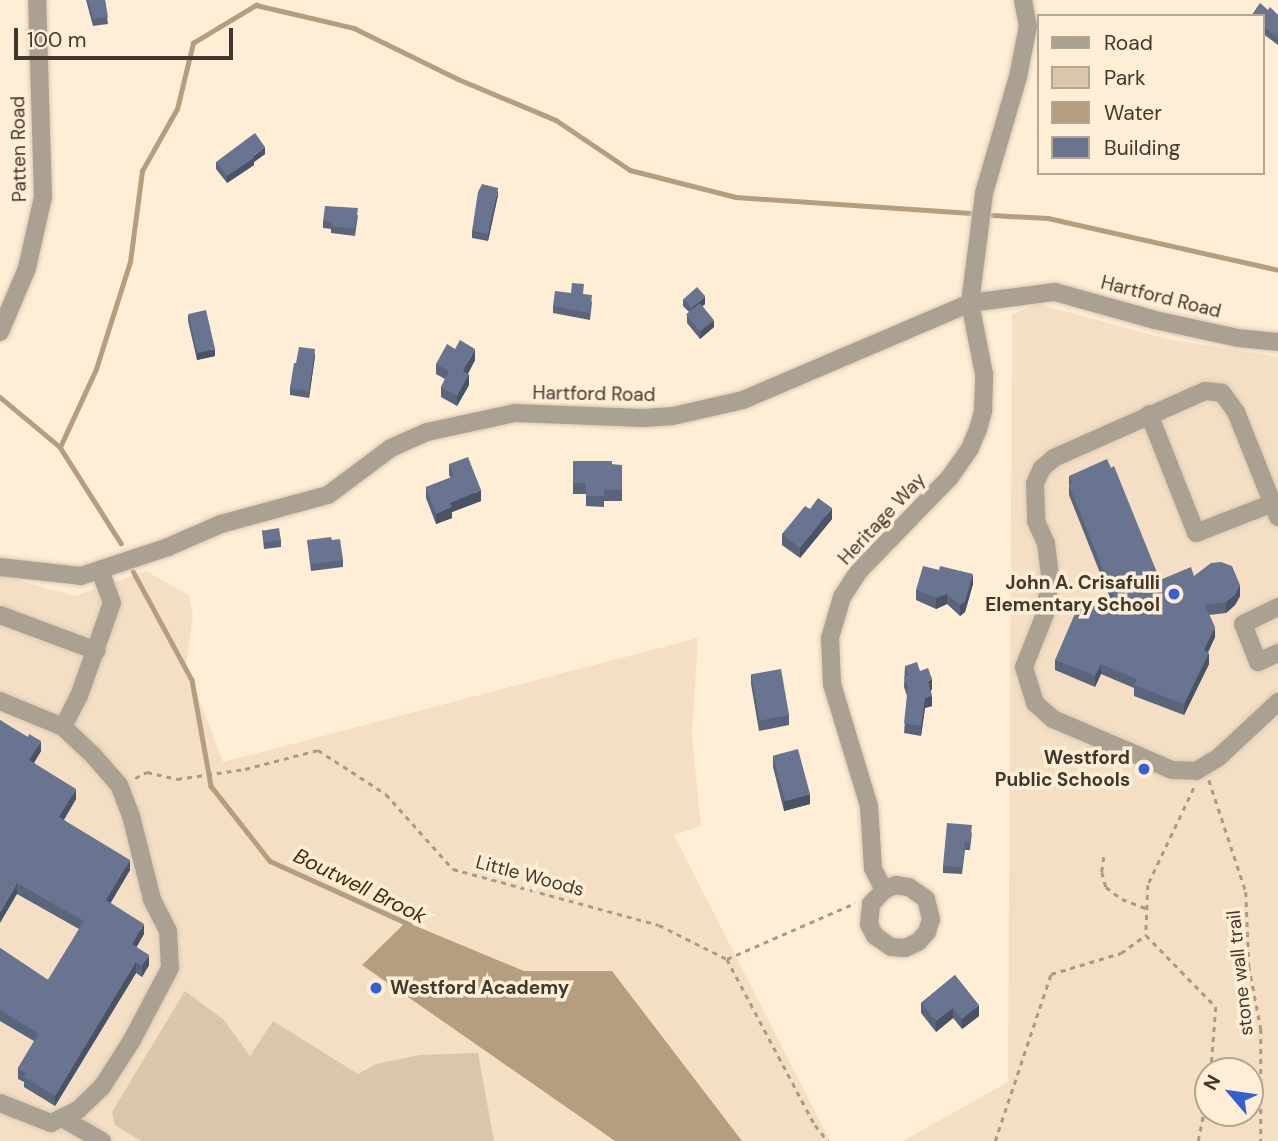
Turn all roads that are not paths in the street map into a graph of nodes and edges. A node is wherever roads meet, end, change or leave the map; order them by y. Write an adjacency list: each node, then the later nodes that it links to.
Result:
1 (37, 0): 4 (street, Patten Road)
2 (1023, 0): 3 (street, Heritage Way)
3 (970, 303): 5 (street, Hartford Road); 9 (street, Hartford Road); 17 (street, Heritage Way)
4 (0, 332)
5 (1278, 342)
6 (1141, 419): 7 (street); 7 (street); 15 (street)
7 (1275, 510)
8 (0, 567): 9 (street, Hartford Road)
9 (100, 570): 12 (street)
10 (1278, 607): 13 (street)
11 (0, 615): 12 (street)
12 (97, 650): 16 (street)
13 (1278, 653)
14 (0, 701): 16 (street)
15 (1278, 702)
16 (63, 727): 19 (street)
17 (881, 892)
18 (0, 1102): 19 (street)
19 (62, 1118): 20 (street)
20 (102, 1141)

